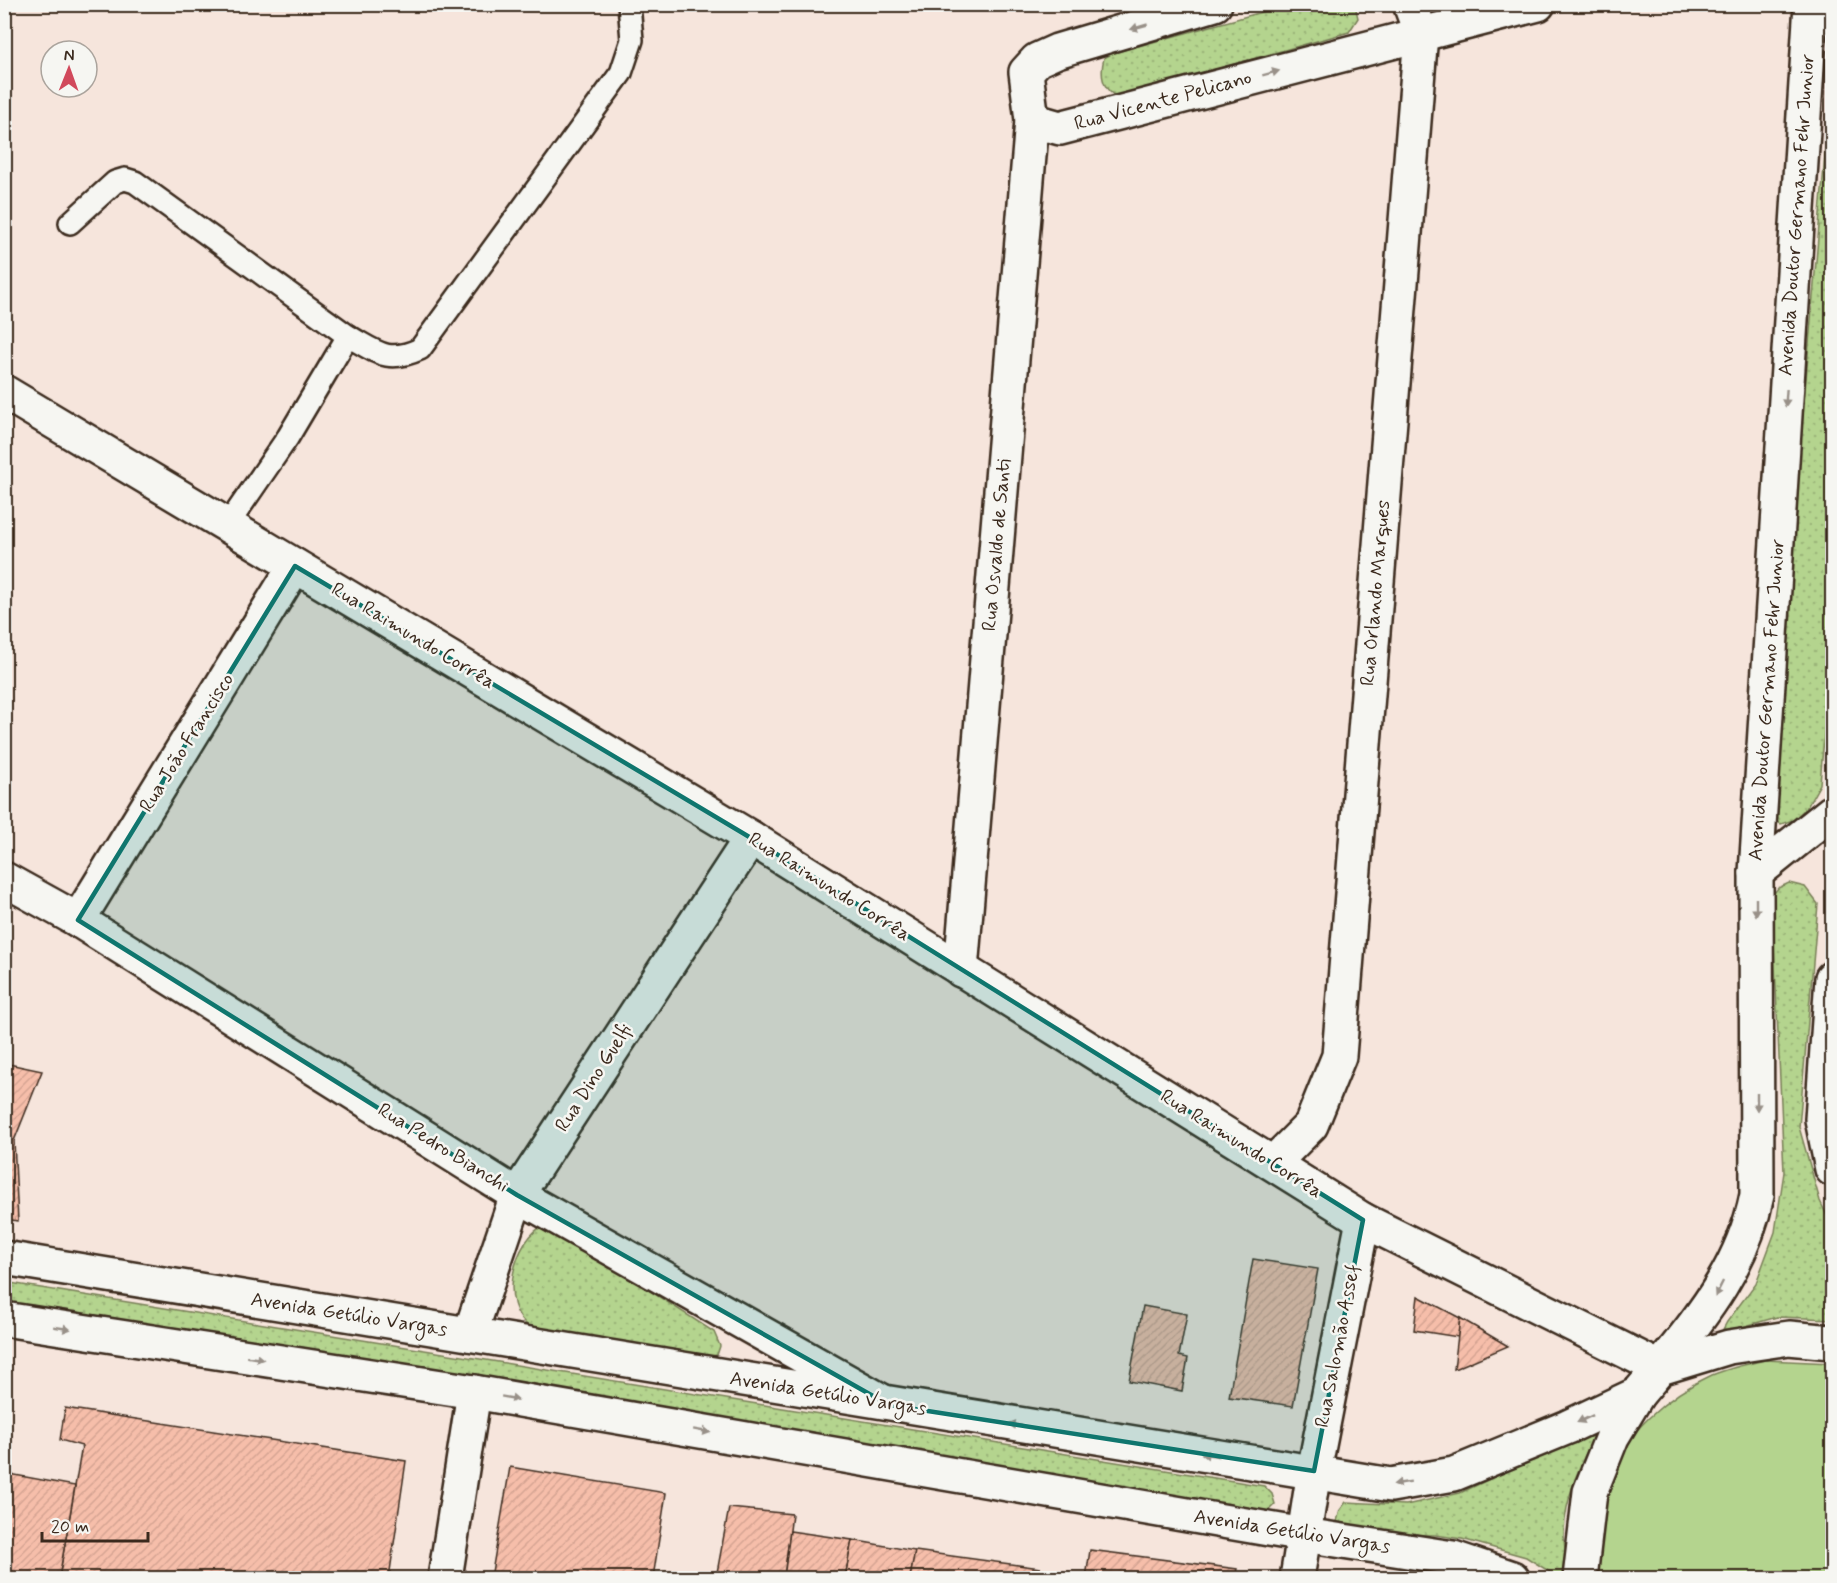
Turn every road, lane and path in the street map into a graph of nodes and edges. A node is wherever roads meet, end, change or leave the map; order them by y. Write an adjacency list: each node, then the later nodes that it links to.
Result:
1 (629, 4): 8 (lane)
2 (1215, 4): 6 (main road, one-way to 6)
3 (1538, 4): 5 (main road, Rua Vicente Pelicano)
4 (1810, 4): 14 (main road, Avenida Doutor Germano Fehr Junior, one-way to 14)
5 (1415, 19): 6 (main road, Rua Vicente Pelicano, one-way to 5); 19 (main road, Rua Orlando Marques)
6 (1032, 120): 17 (main road, Rua Osvaldo de Santi)
7 (70, 223): 8 (lane)
8 (348, 336): 10 (lane)
9 (4, 392): 10 (main road, Rua Raimundo Corrêa)
10 (227, 526): 11 (main road, Rua Raimundo Corrêa)
11 (296, 566): 13 (main road, Rua Raimundo Corrêa); 16 (main road, Rua João Francisco)
12 (1833, 812): 14 (main road)
13 (751, 838): 17 (main road, Rua Raimundo Corrêa); 21 (main road, Rua Dino Guelfi)
14 (1756, 873): 27 (main road, Avenida Doutor Germano Fehr Junior, one-way to 27)
15 (4, 879): 16 (main road, Rua Pedro Bianchi)
16 (78, 920): 21 (main road, Rua Pedro Bianchi)
17 (961, 970): 19 (main road, Rua Raimundo Corrêa)
18 (1833, 978): 20 (main road)
19 (1273, 1163): 22 (main road, Rua Raimundo Corrêa)
20 (1833, 1169)
21 (517, 1195): 25 (main road, Rua Dino Guelfi); 30 (main road, Rua Pedro Bianchi)
22 (1363, 1220): 27 (main road, Rua Raimundo Corrêa); 31 (main road, Rua Salomão Assef)
23 (4, 1258): 25 (main road, Avenida Getúlio Vargas)
24 (4, 1319): 28 (main road, Avenida Getúlio Vargas, one-way to 28)
25 (470, 1335): 30 (main road, Avenida Getúlio Vargas)
26 (1833, 1342): 27 (main road)
27 (1660, 1368): 29 (main road, Avenida Doutor Germano Fehr Junior)
28 (474, 1392): 32 (main road, Avenida Getúlio Vargas, one-way to 32); 33 (main road)
29 (1638, 1394): 31 (main road, Avenida Getúlio Vargas, one-way to 31); 36 (main road, Avenida Doutor Germano Fehr Junior)
30 (889, 1405): 31 (main road, Avenida Getúlio Vargas, one-way to 30)
31 (1314, 1472): 32 (main road, Rua Salomão Assef)
32 (1304, 1535): 34 (main road); 35 (main road, Avenida Getúlio Vargas)
33 (445, 1578)
34 (1297, 1578)
35 (1512, 1578)
36 (1580, 1578)

